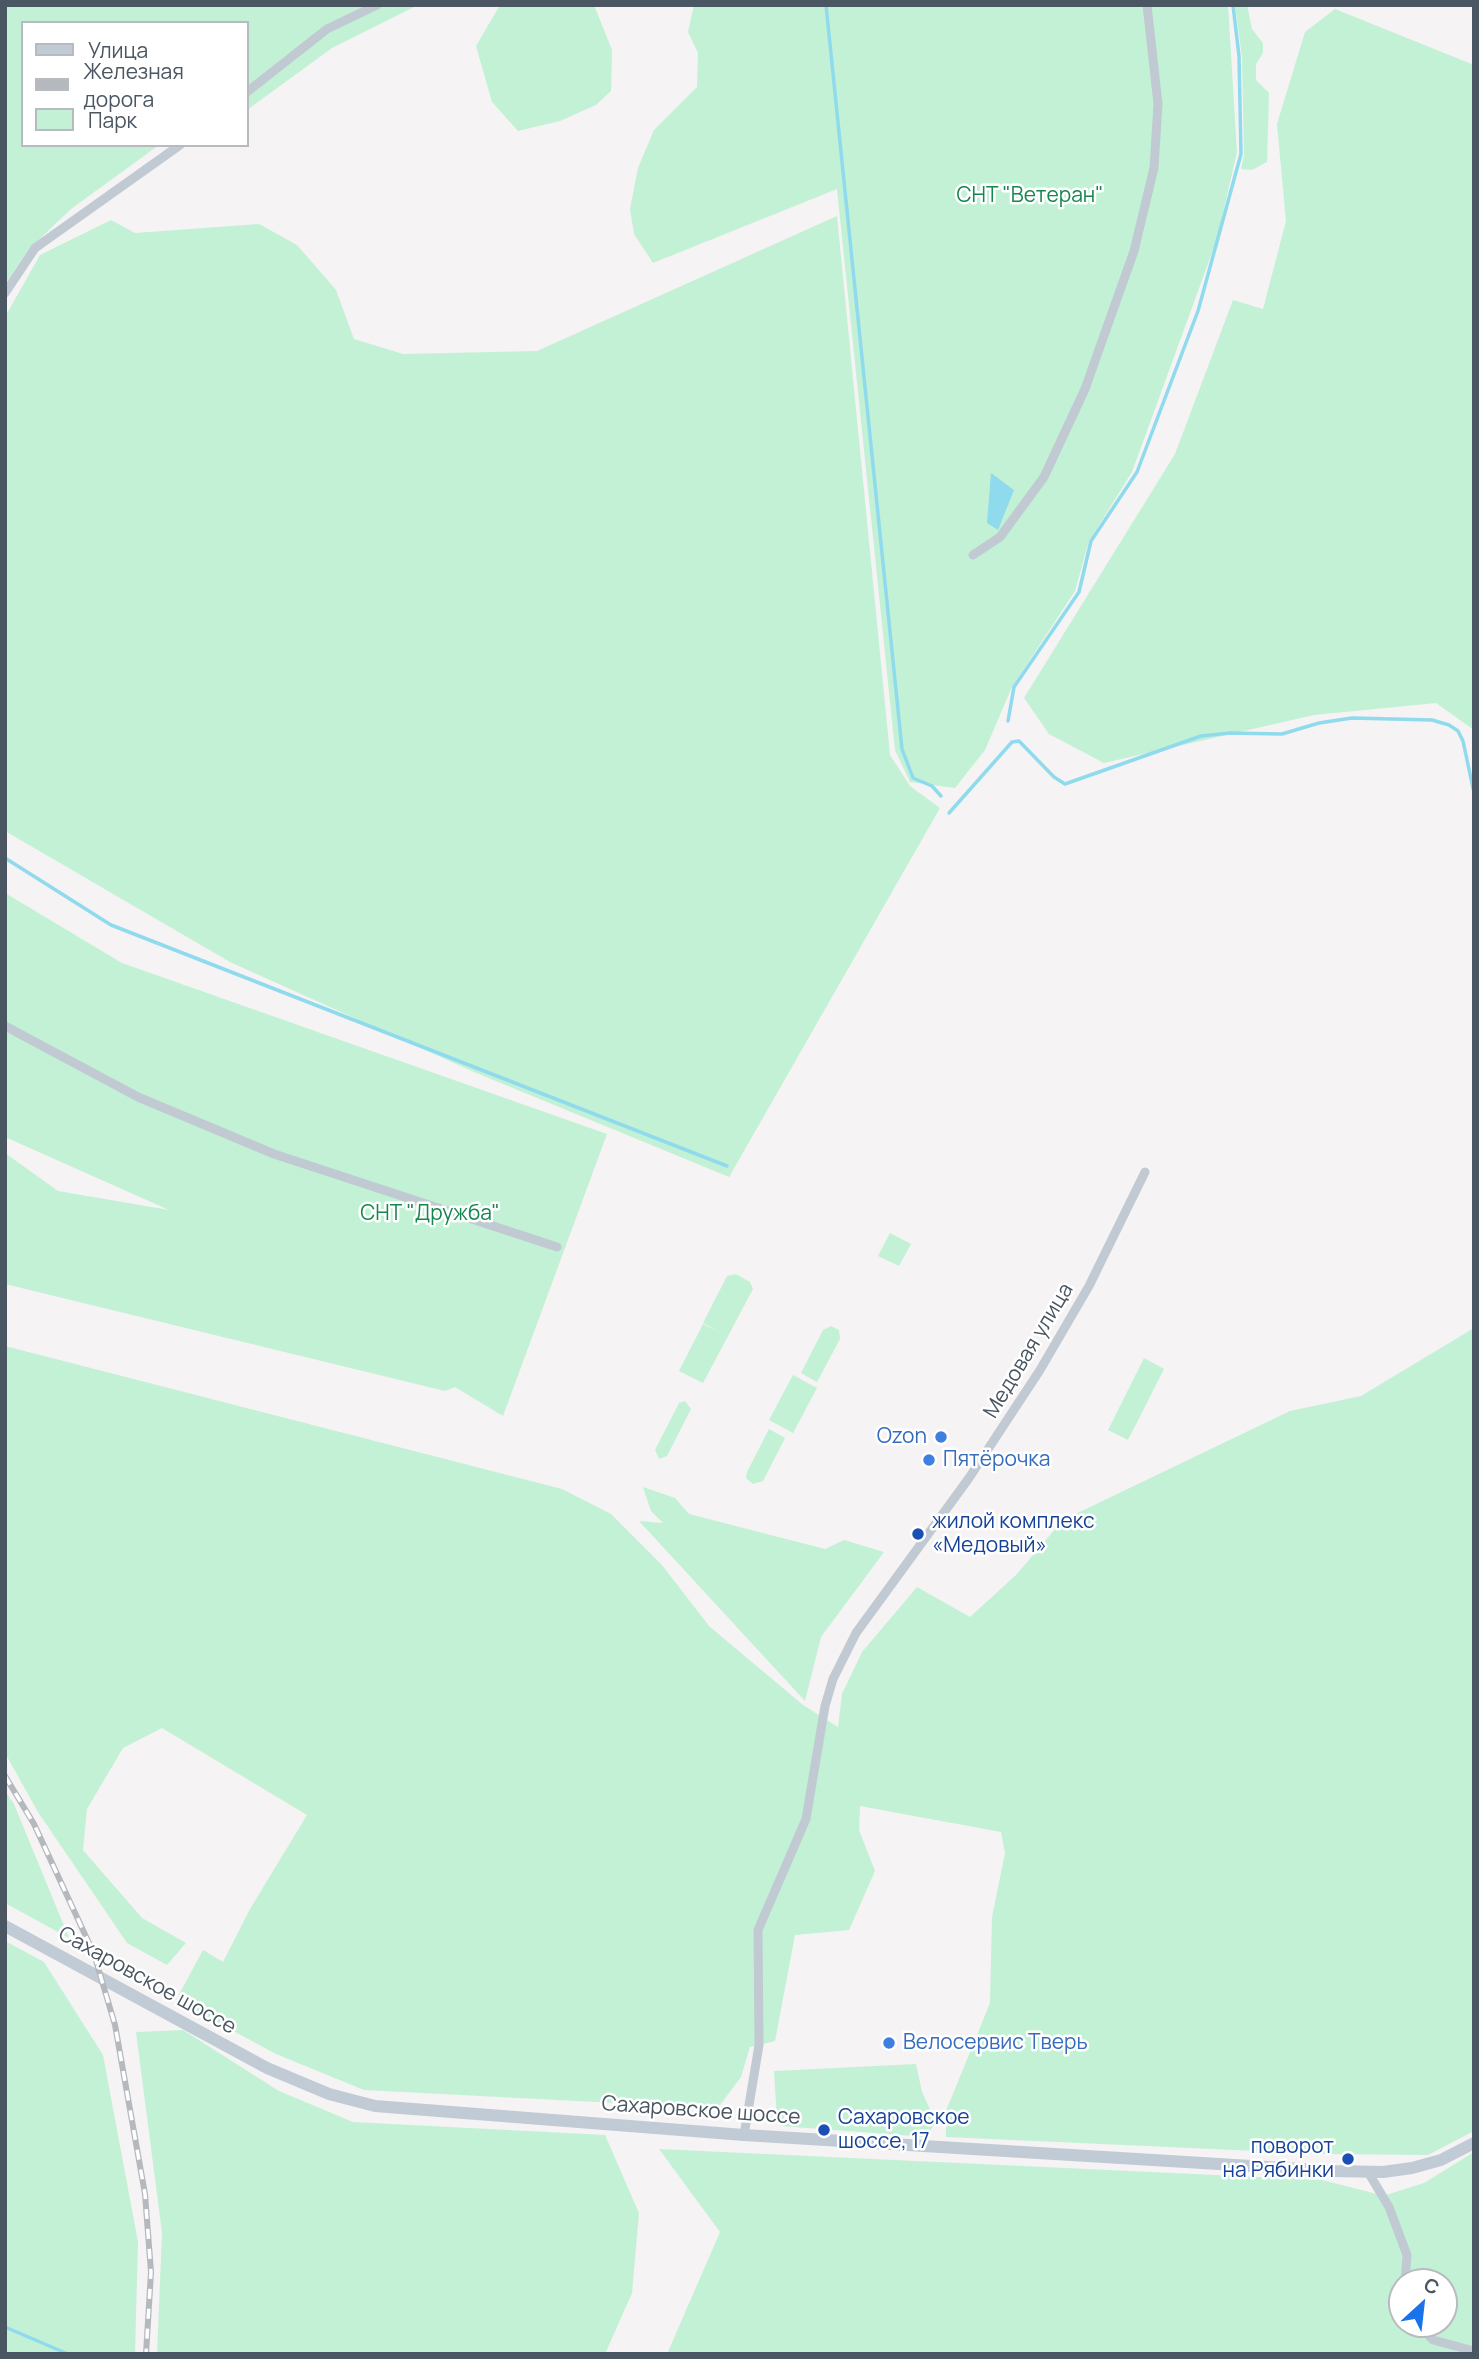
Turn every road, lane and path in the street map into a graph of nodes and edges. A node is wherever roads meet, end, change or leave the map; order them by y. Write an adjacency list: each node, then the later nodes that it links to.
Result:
1 (377, 5): 3 (street)
2 (1147, 5): 6 (street)
3 (248, 91)
4 (177, 147): 5 (street)
5 (5, 293)
6 (972, 555)
7 (5, 1026): 9 (street)
8 (1145, 1172): 11 (street, Медовая улица)
9 (557, 1247)
10 (5, 1926): 11 (main road, Сахаровское шоссе)
11 (744, 2135): 13 (main road, Сахаровское шоссе)
12 (1474, 2143): 13 (main road, Сахаровское шоссе)
13 (1368, 2172): 14 (street)
14 (1406, 2268)
15 (1431, 2338): 16 (street)
16 (1474, 2351)

